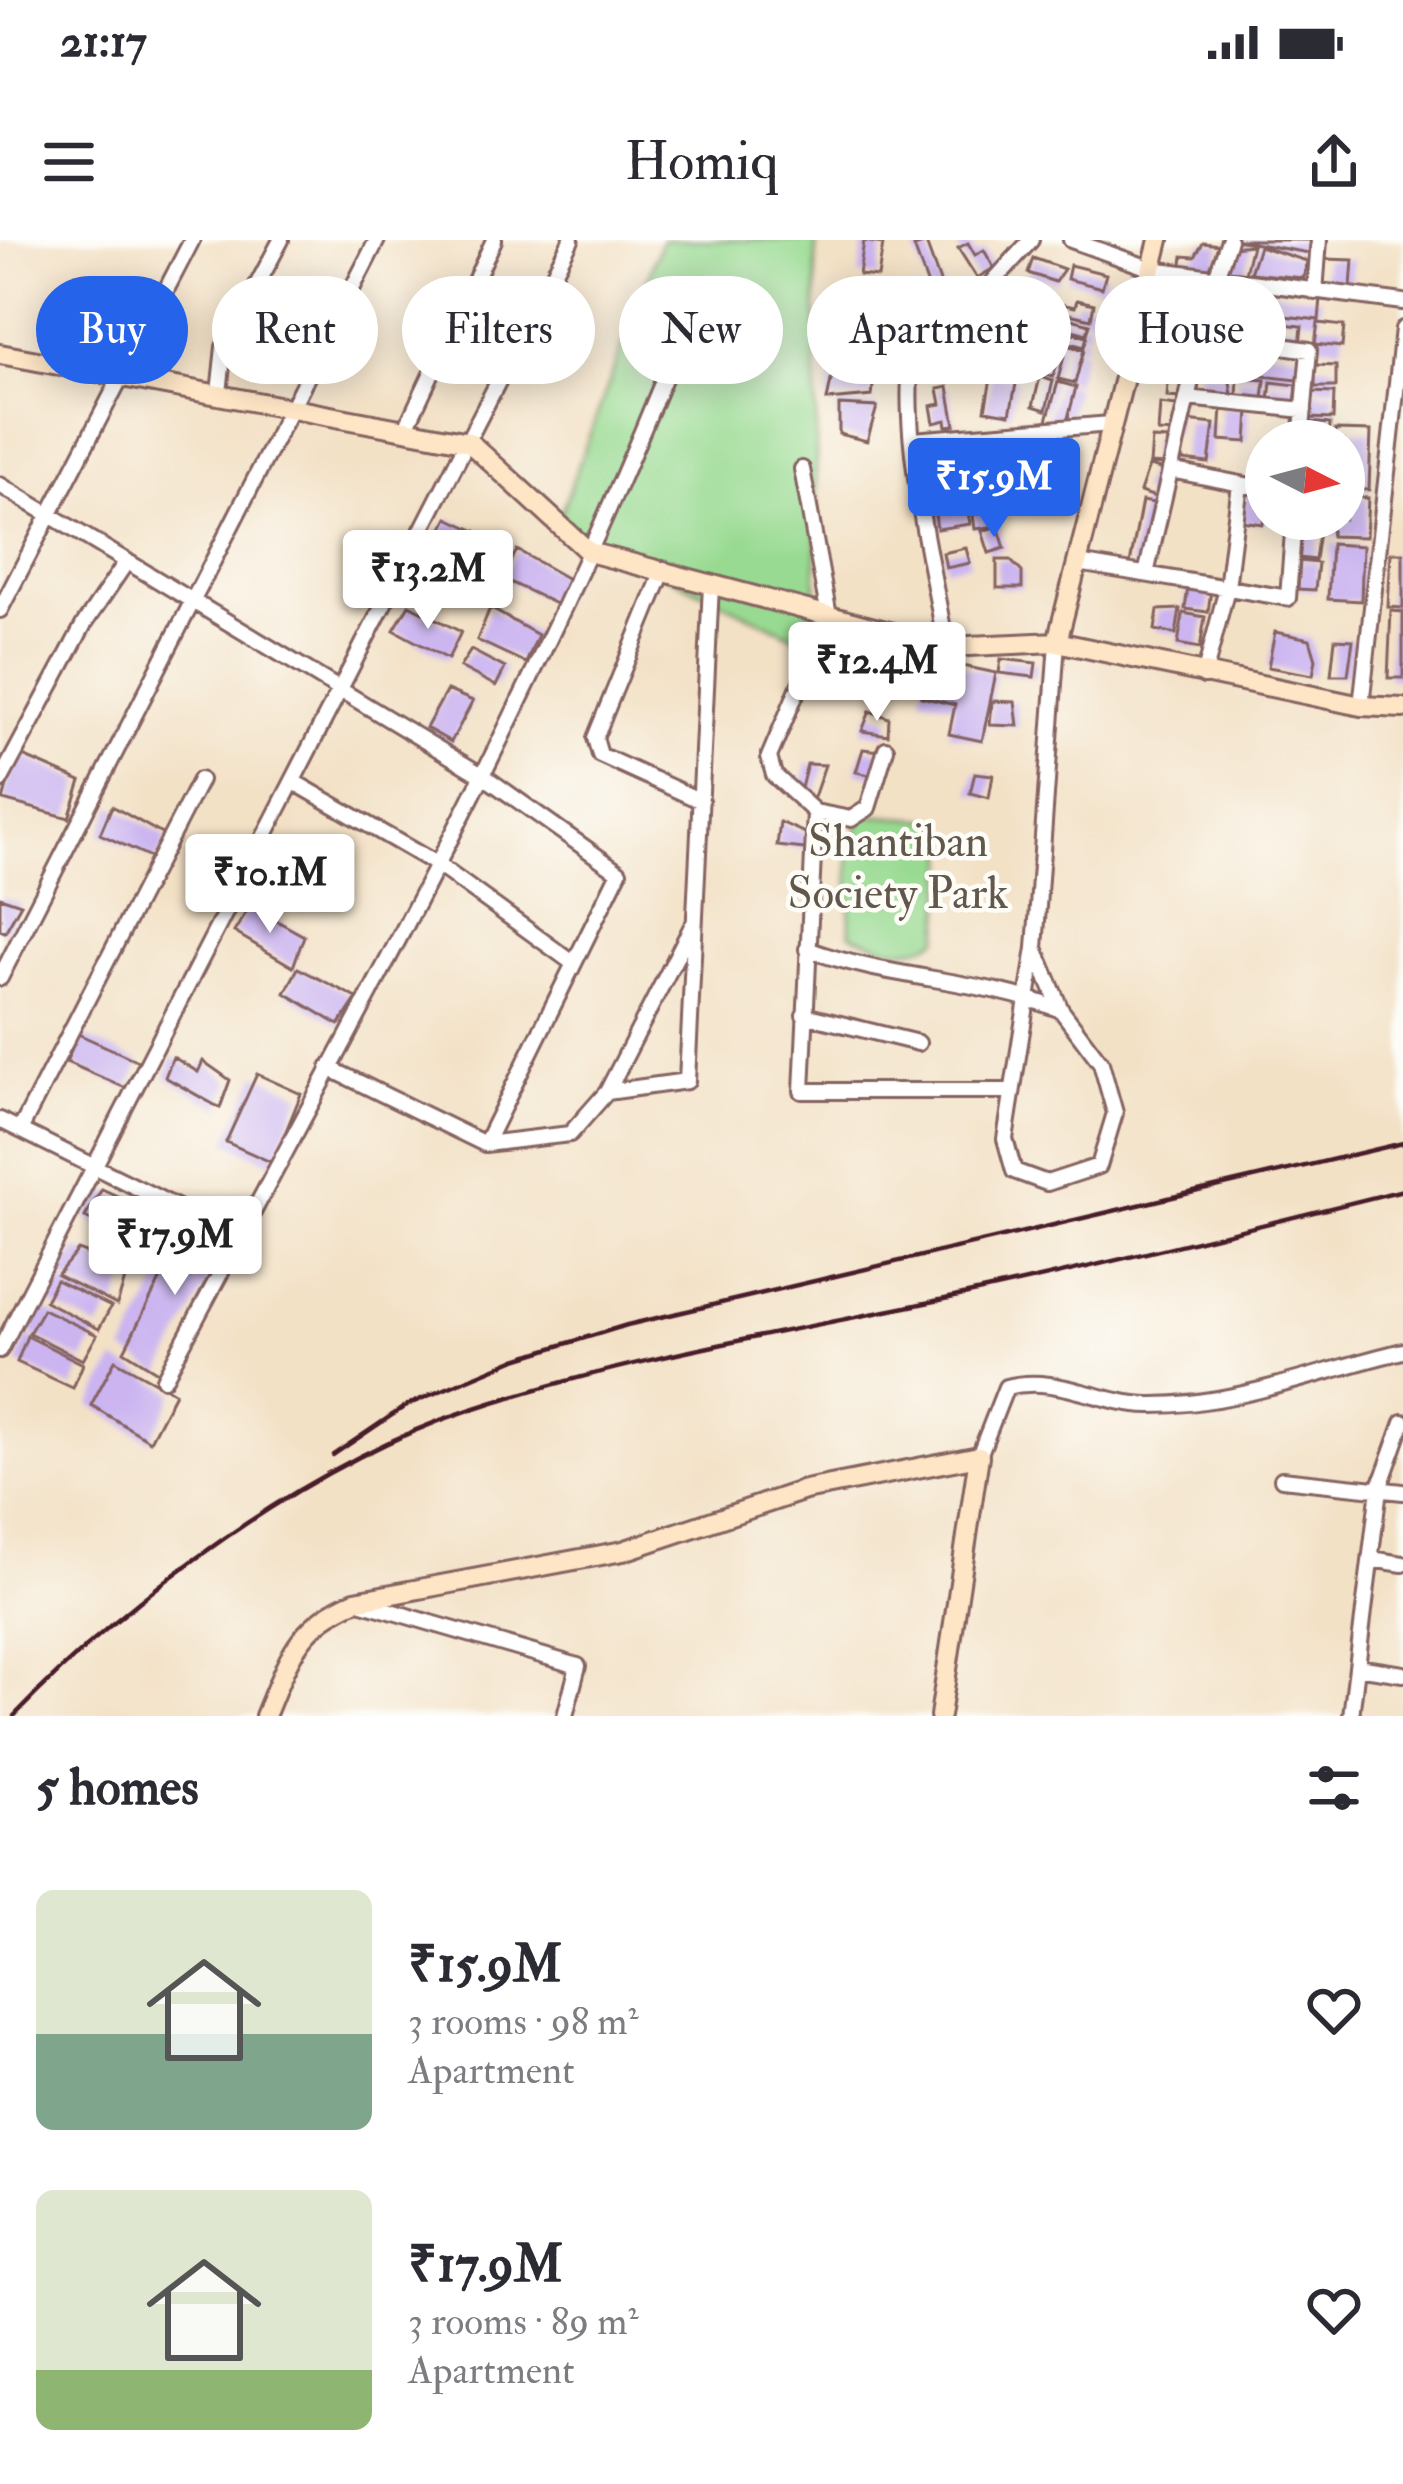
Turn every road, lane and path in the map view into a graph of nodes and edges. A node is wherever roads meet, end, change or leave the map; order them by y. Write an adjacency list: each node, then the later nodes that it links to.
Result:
1 (192, 240): 12 (street)
2 (281, 240): 24 (street)
3 (377, 240): 26 (street)
4 (494, 240): 30 (street)
5 (571, 240): 32 (street)
6 (1031, 240): 31 (street)
7 (1071, 240): 11 (street)
8 (1159, 240): 11 (main road)
9 (1229, 240): 14 (street)
10 (1319, 240): 16 (street)
11 (1152, 269): 13 (street); 29 (main road)
12 (173, 276)
13 (1208, 276)
14 (1216, 276)
15 (1286, 288): 16 (street)
16 (1315, 292): 17 (street)
17 (1403, 302)
18 (1403, 328): 54 (street)
19 (0, 353): 20 (main road)
20 (36, 359)
21 (117, 384): 38 (street)
22 (173, 384): 24 (main road)
23 (661, 384): 40 (street)
24 (219, 393): 26 (main road)
25 (1187, 398): 27 (street); 27 (street); 34 (street)
26 (290, 406): 30 (main road); 47 (street)
27 (1304, 410): 28 (street)
28 (1303, 420)
29 (1111, 424): 31 (street); 42 (main road)
30 (405, 430): 32 (main road)
31 (913, 440): 51 (street)
32 (469, 442): 40 (main road); 53 (street)
33 (802, 469): 49 (street)
34 (1170, 470): 35 (street); 44 (street)
35 (1240, 484): 37 (street); 46 (street)
36 (0, 485): 38 (street)
37 (1245, 485)
38 (50, 514): 41 (street); 48 (street)
39 (1292, 540): 46 (street)
40 (590, 552): 43 (main road); 57 (street)
41 (127, 561): 47 (street); 58 (street)
42 (1078, 563): 44 (street); 50 (main road)
43 (664, 569): 45 (main road); 61 (street)
44 (1146, 574): 46 (street)
45 (711, 584): 49 (main road); 61 (street)
46 (1227, 588): 52 (street)
47 (196, 603): 53 (street); 68 (street)
48 (0, 610)
49 (829, 616): 51 (main road); 62 (street)
50 (1057, 643): 51 (main road); 52 (main road); 65 (street)
51 (946, 647)
52 (1204, 676): 54 (main road)
53 (340, 692): 57 (street); 60 (street)
54 (1361, 706): 55 (main road)
55 (1403, 708)
56 (886, 749): 62 (street)
57 (485, 777): 63 (street); 67 (street)
58 (0, 781)
59 (200, 781): 77 (street)
60 (294, 782): 63 (street); 79 (street)
61 (701, 801): 64 (street)
62 (815, 812): 66 (street)
63 (438, 865): 67 (street); 73 (street)
64 (696, 920): 75 (street); 75 (street)
65 (1035, 948): 69 (street); 70 (street)
66 (807, 949): 69 (street); 71 (street)
67 (573, 964): 78 (street)
68 (0, 978)
69 (1027, 997): 70 (street); 74 (street)
70 (1060, 1010): 74 (street)
71 (804, 1015): 72 (street); 74 (street)
72 (918, 1043)
73 (328, 1068): 78 (street); 80 (street)
74 (1011, 1091)
75 (607, 1093): 78 (street)
76 (0, 1120): 77 (street)
77 (20, 1130): 79 (street)
78 (485, 1144)
79 (94, 1167): 80 (street); 81 (street)
80 (239, 1238): 83 (street)
81 (0, 1350)
82 (1403, 1351): 85 (street)
83 (164, 1379)
84 (1403, 1421): 87 (street)
85 (980, 1456): 91 (main road); 96 (main road)
86 (1282, 1478): 87 (street)
87 (1379, 1489): 88 (street); 89 (street)
88 (1403, 1492)
89 (1371, 1558): 90 (street); 92 (street)
90 (1403, 1564)
91 (356, 1601): 94 (main road); 95 (street)
92 (1358, 1667): 93 (street); 97 (street)
93 (1403, 1674)
94 (265, 1716)
95 (565, 1716)
96 (940, 1716)
97 (1352, 1716)

